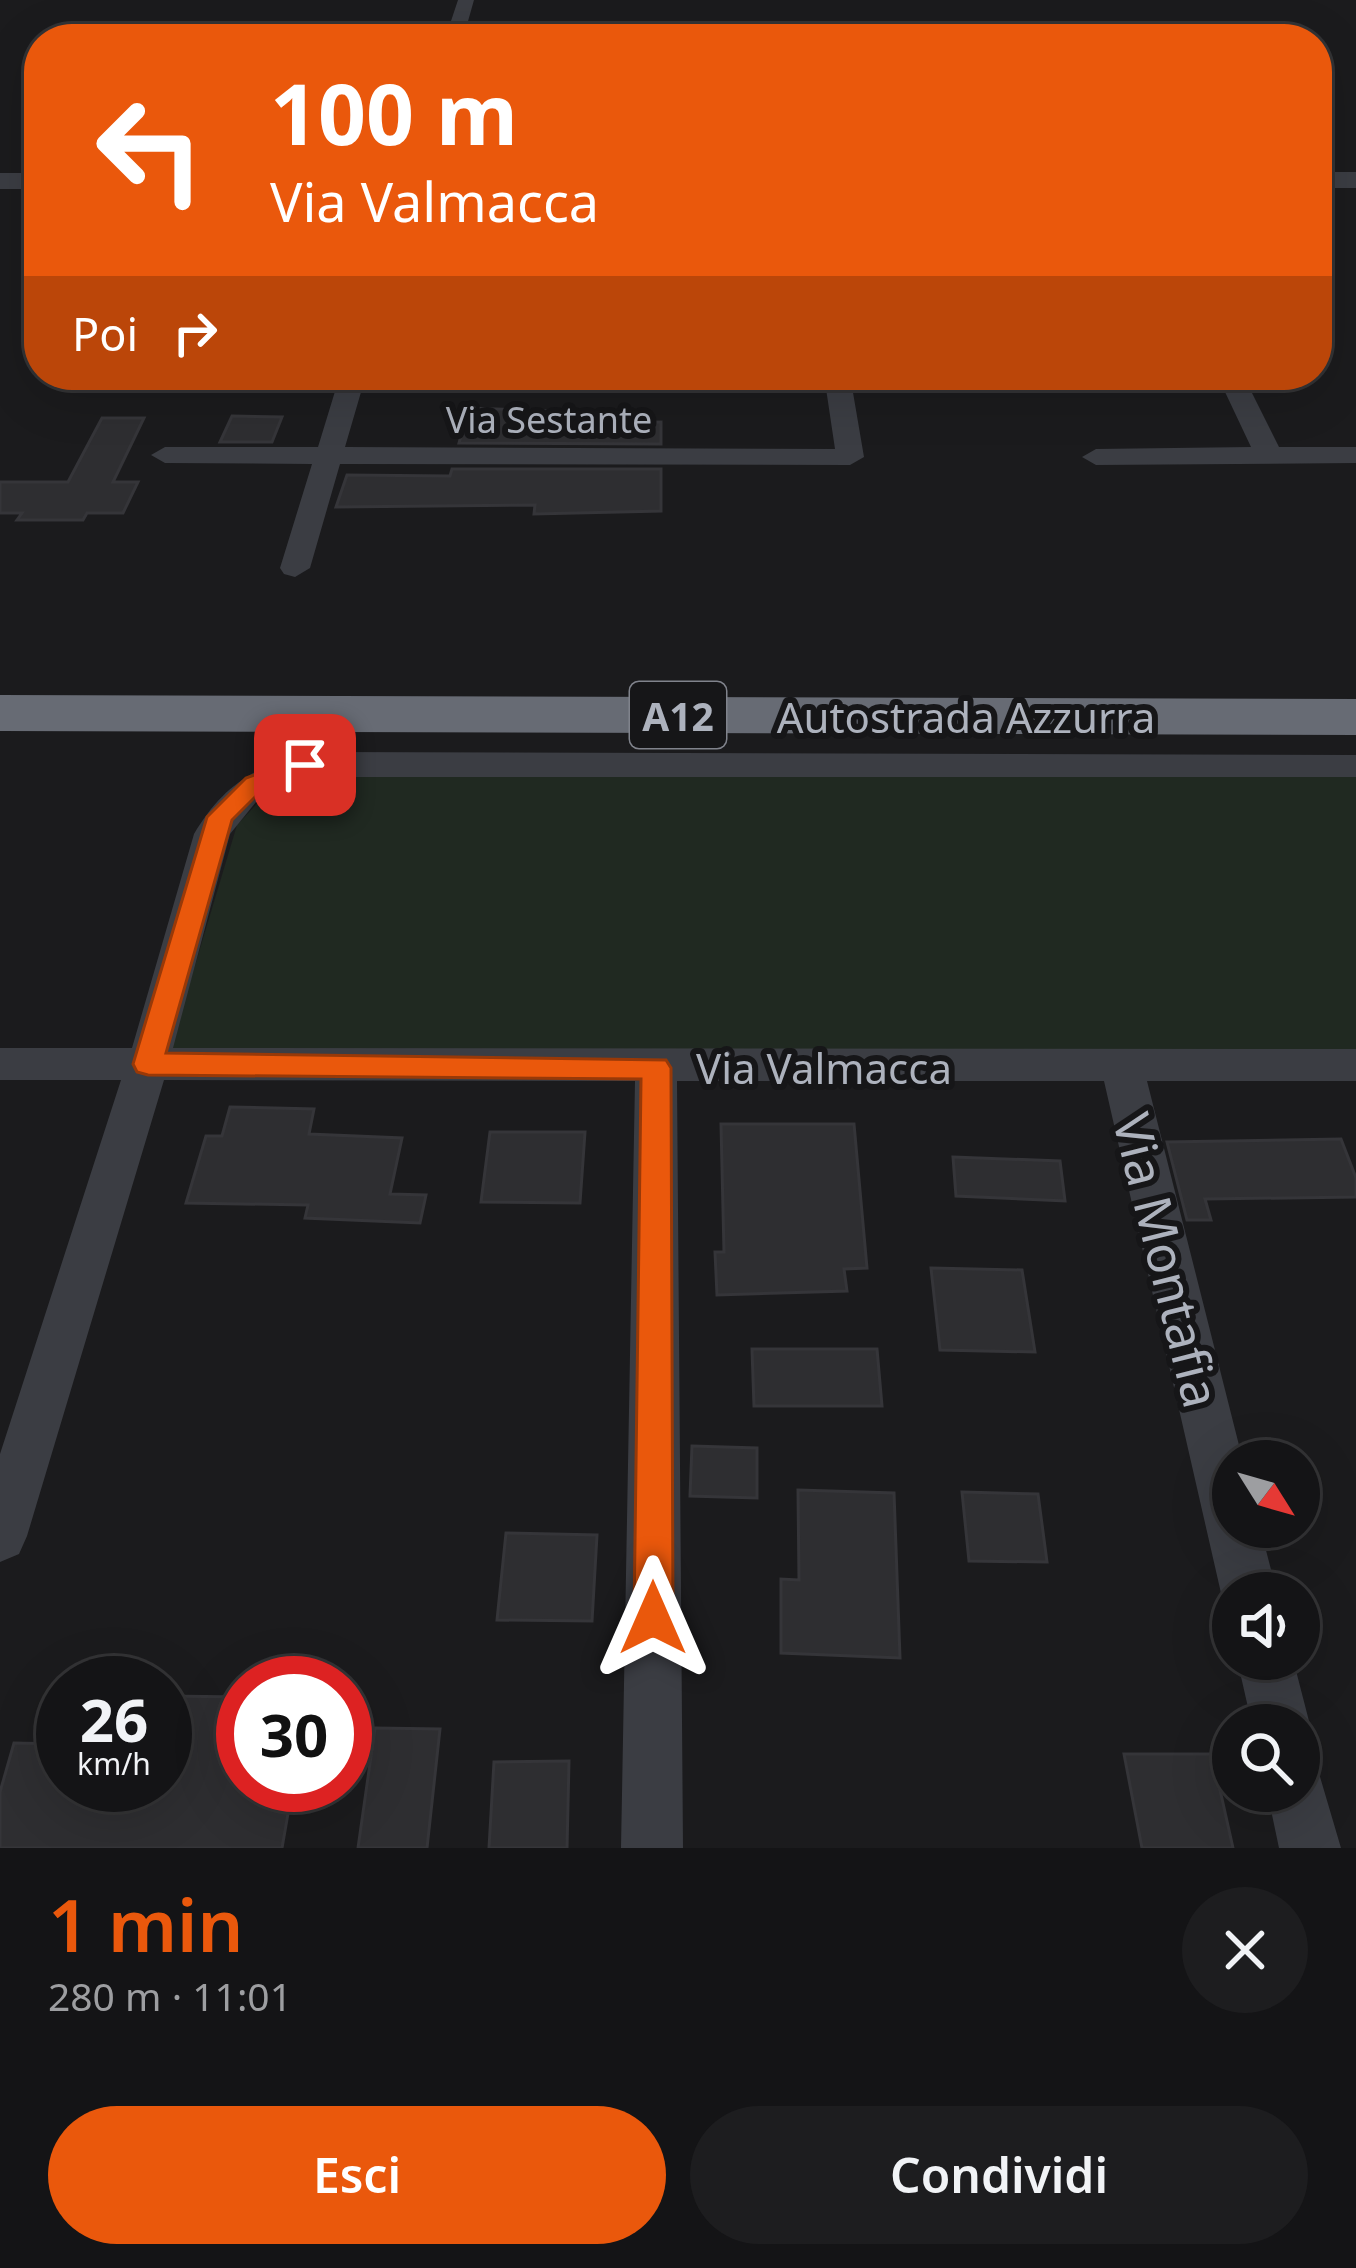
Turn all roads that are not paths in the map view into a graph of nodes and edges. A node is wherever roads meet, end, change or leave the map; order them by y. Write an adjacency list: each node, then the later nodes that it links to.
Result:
1 (348, 390): 4 (street)
2 (840, 390): 4 (street, Via Sestante)
3 (1237, 390): 7 (street)
4 (329, 454): 5 (street, Via Sestante); 9 (street)
5 (165, 455)
6 (1356, 455): 7 (street)
7 (1269, 456): 8 (street)
8 (1096, 457)
9 (295, 568)
10 (0, 674): 11 (highway, Autostrada Azzurra / A12)
11 (1356, 676)
12 (0, 713): 13 (highway, Autostrada Azzurra / A12)
13 (1356, 717)
14 (1356, 766): 16 (street)
15 (0, 1064): 16 (street, Via Valmacca)
16 (148, 1064): 19 (street, Via Valmacca); 20 (street)
17 (1356, 1065): 18 (street, Via Valmacca)
18 (1122, 1066): 19 (street, Via Valmacca); 21 (street, Via Montafia)
19 (656, 1068): 23 (street)
20 (0, 1536)
21 (1244, 1572)
22 (1302, 1812): 24 (street)
23 (652, 1848)
24 (1310, 1848)

